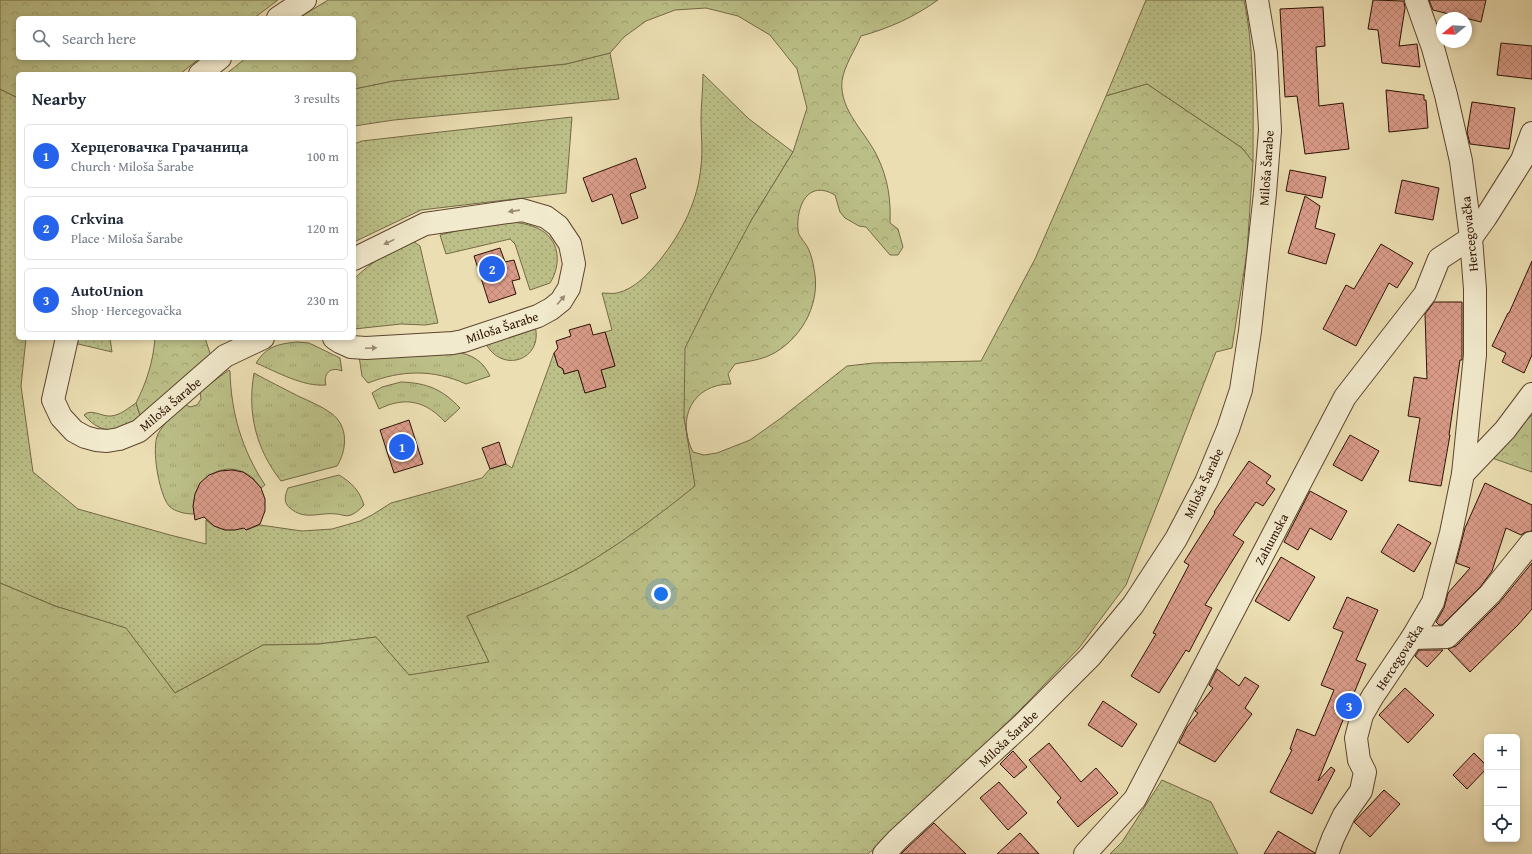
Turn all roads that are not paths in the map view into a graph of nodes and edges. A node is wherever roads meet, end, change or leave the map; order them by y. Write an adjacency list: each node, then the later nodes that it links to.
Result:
1 (305, 0): 4 (street)
2 (1257, 0): 17 (street, Miloša Šarabe)
3 (1416, 0): 8 (street, Hercegovačka)
4 (281, 16)
5 (218, 60): 6 (street)
6 (202, 72)
7 (1532, 133): 8 (street)
8 (1471, 238): 14 (street, Hercegovačka); 18 (street, Zahumska)
9 (356, 258): 12 (street, Miloša Šarabe, one-way to 9)
10 (67, 340): 11 (street, Miloša Šarabe)
11 (259, 340)
12 (337, 340)
13 (1532, 394): 14 (street)
14 (1463, 474): 16 (street, Hercegovačka)
15 (1531, 543): 16 (street)
16 (1412, 638): 19 (street, Hercegovačka)
17 (884, 854)
18 (1086, 854)
19 (1327, 854)

